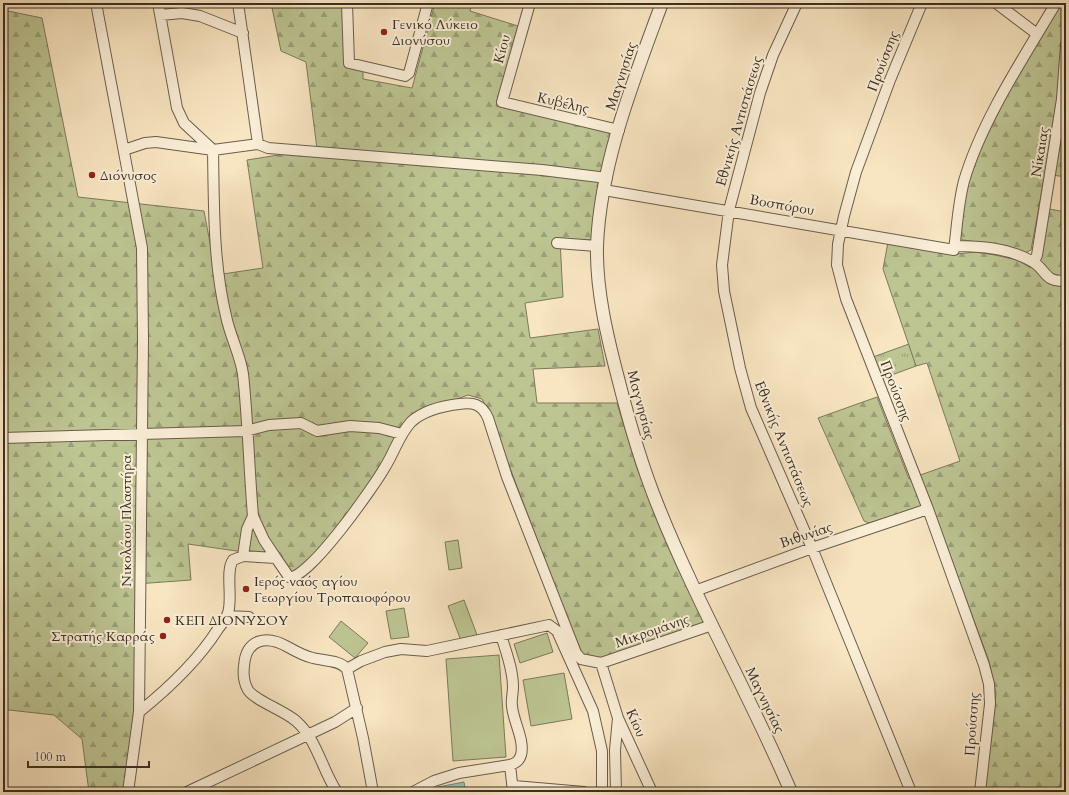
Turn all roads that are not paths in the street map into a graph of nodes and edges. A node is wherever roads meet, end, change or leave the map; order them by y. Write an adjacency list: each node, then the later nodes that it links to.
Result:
1 (96, 3): 19 (street, Νικολάου Πλαστήρα)
2 (158, 3): 12 (street)
3 (238, 3): 13 (street)
4 (347, 3): 5 (street)
5 (428, 3)
6 (530, 3): 16 (street, Κίου)
7 (662, 3): 17 (street, Μαγνησίας)
8 (797, 3): 22 (street, Εθνικής Αντιστάσεως)
9 (922, 3): 23 (street, Προύσσης)
10 (996, 3): 14 (street)
11 (1056, 3): 14 (street)
12 (160, 15): 13 (street); 20 (street)
13 (243, 33): 18 (street)
14 (1037, 34): 26 (street)
15 (1066, 45): 27 (street, Νίκαιας)
16 (502, 102): 17 (street, Κυβέλης)
17 (619, 130): 21 (street, Μαγνησίας)
18 (258, 144): 20 (street); 21 (street, Βοσπόρου)
19 (124, 150): 20 (street); 30 (street, Νικολάου Πλαστήρα)
20 (214, 150): 29 (street)
21 (606, 184): 22 (street, Βοσπόρου); 25 (street, Μαγνησίας)
22 (729, 210): 23 (street, Βοσπόρου); 35 (street, Εθνικής Αντιστάσεως)
23 (841, 229): 26 (street, Βοσπόρου); 33 (street, Προύσσης)
24 (557, 243): 25 (street)
25 (597, 246): 38 (street, Μαγνησίας)
26 (954, 248): 27 (street, Βοσπόρου)
27 (1034, 262): 28 (street)
28 (1066, 280)
29 (246, 431): 30 (street); 31 (street); 34 (street)
30 (141, 434): 32 (street); 46 (street, Νικολάου Πλαστήρα)
31 (402, 434): 37 (street); 43 (street)
32 (3, 438)
33 (928, 509): 35 (street, Βιθυνίας); 62 (street, Προύσσης)
34 (253, 516): 36 (street); 37 (street)
35 (812, 548): 38 (street, Βιθυνίας); 61 (street, Εθνικής Αντιστάσεως)
36 (243, 556): 37 (street); 39 (street)
37 (276, 558)
38 (696, 591): 41 (street, Μαγνησίας)
39 (227, 616): 40 (street); 46 (street)
40 (249, 617)
41 (712, 625): 43 (street, Μικρομάνης); 60 (street, Μαγνησίας)
42 (501, 635): 44 (street); 49 (street); 57 (street)
43 (601, 663): 47 (street, Κίου)
44 (347, 669): 45 (street); 48 (street)
45 (357, 708): 48 (street); 54 (street)
46 (139, 712): 51 (street, Νικολάου Πλαστήρα)
47 (618, 718): 58 (street); 59 (street, Κίου)
48 (307, 734): 52 (street); 53 (street)
49 (510, 765): 50 (street); 55 (street)
50 (514, 789): 56 (street)
51 (128, 792)
52 (187, 792)
53 (337, 792)
54 (374, 792)
55 (413, 792)
56 (584, 792)
57 (602, 792)
58 (616, 792)
59 (652, 792)
60 (791, 792)
61 (911, 792)
62 (980, 792)

